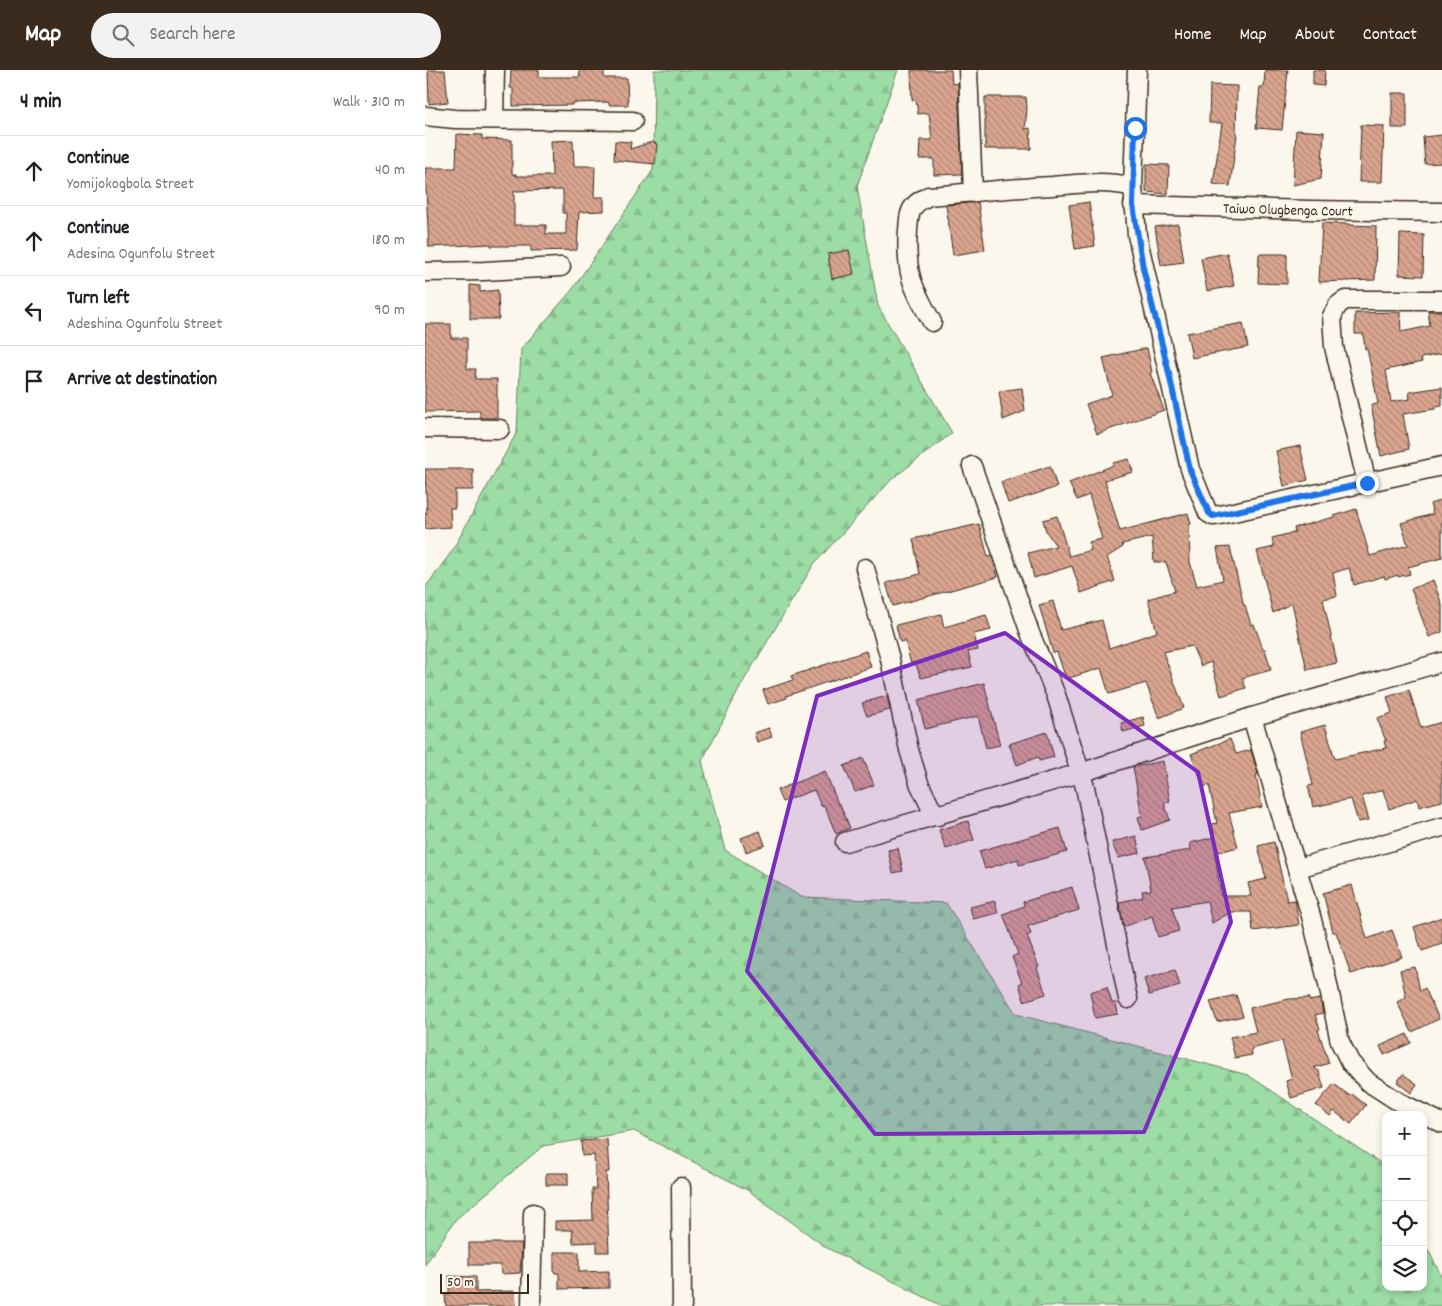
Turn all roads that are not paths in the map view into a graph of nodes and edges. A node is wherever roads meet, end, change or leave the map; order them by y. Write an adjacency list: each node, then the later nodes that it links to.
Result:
1 (495, 70): 5 (street)
2 (968, 70): 8 (street)
3 (1137, 70): 7 (street)
4 (425, 116): 5 (street)
5 (494, 119): 6 (street)
6 (633, 121)
7 (1133, 187): 8 (street); 9 (street)
8 (973, 193): 14 (street)
9 (1133, 205): 10 (street, Taiwo Olugbenga Court); 19 (street)
10 (1442, 212)
11 (561, 267): 12 (street)
12 (425, 272)
13 (1442, 300): 19 (street)
14 (932, 322)
15 (425, 428): 16 (street)
16 (500, 429)
17 (972, 466): 23 (street)
18 (1442, 466): 19 (street)
19 (1367, 483)
20 (865, 568): 24 (street)
21 (1442, 662): 22 (street)
22 (1252, 716): 23 (street); 27 (street)
23 (1080, 773): 24 (street); 28 (street)
24 (938, 816): 26 (street)
25 (1442, 827): 27 (street)
26 (845, 842)
27 (1298, 868): 29 (street)
28 (1128, 999)
29 (1442, 1123)
30 (681, 1188): 33 (street)
31 (533, 1213): 32 (street)
32 (531, 1306)
33 (682, 1306)

